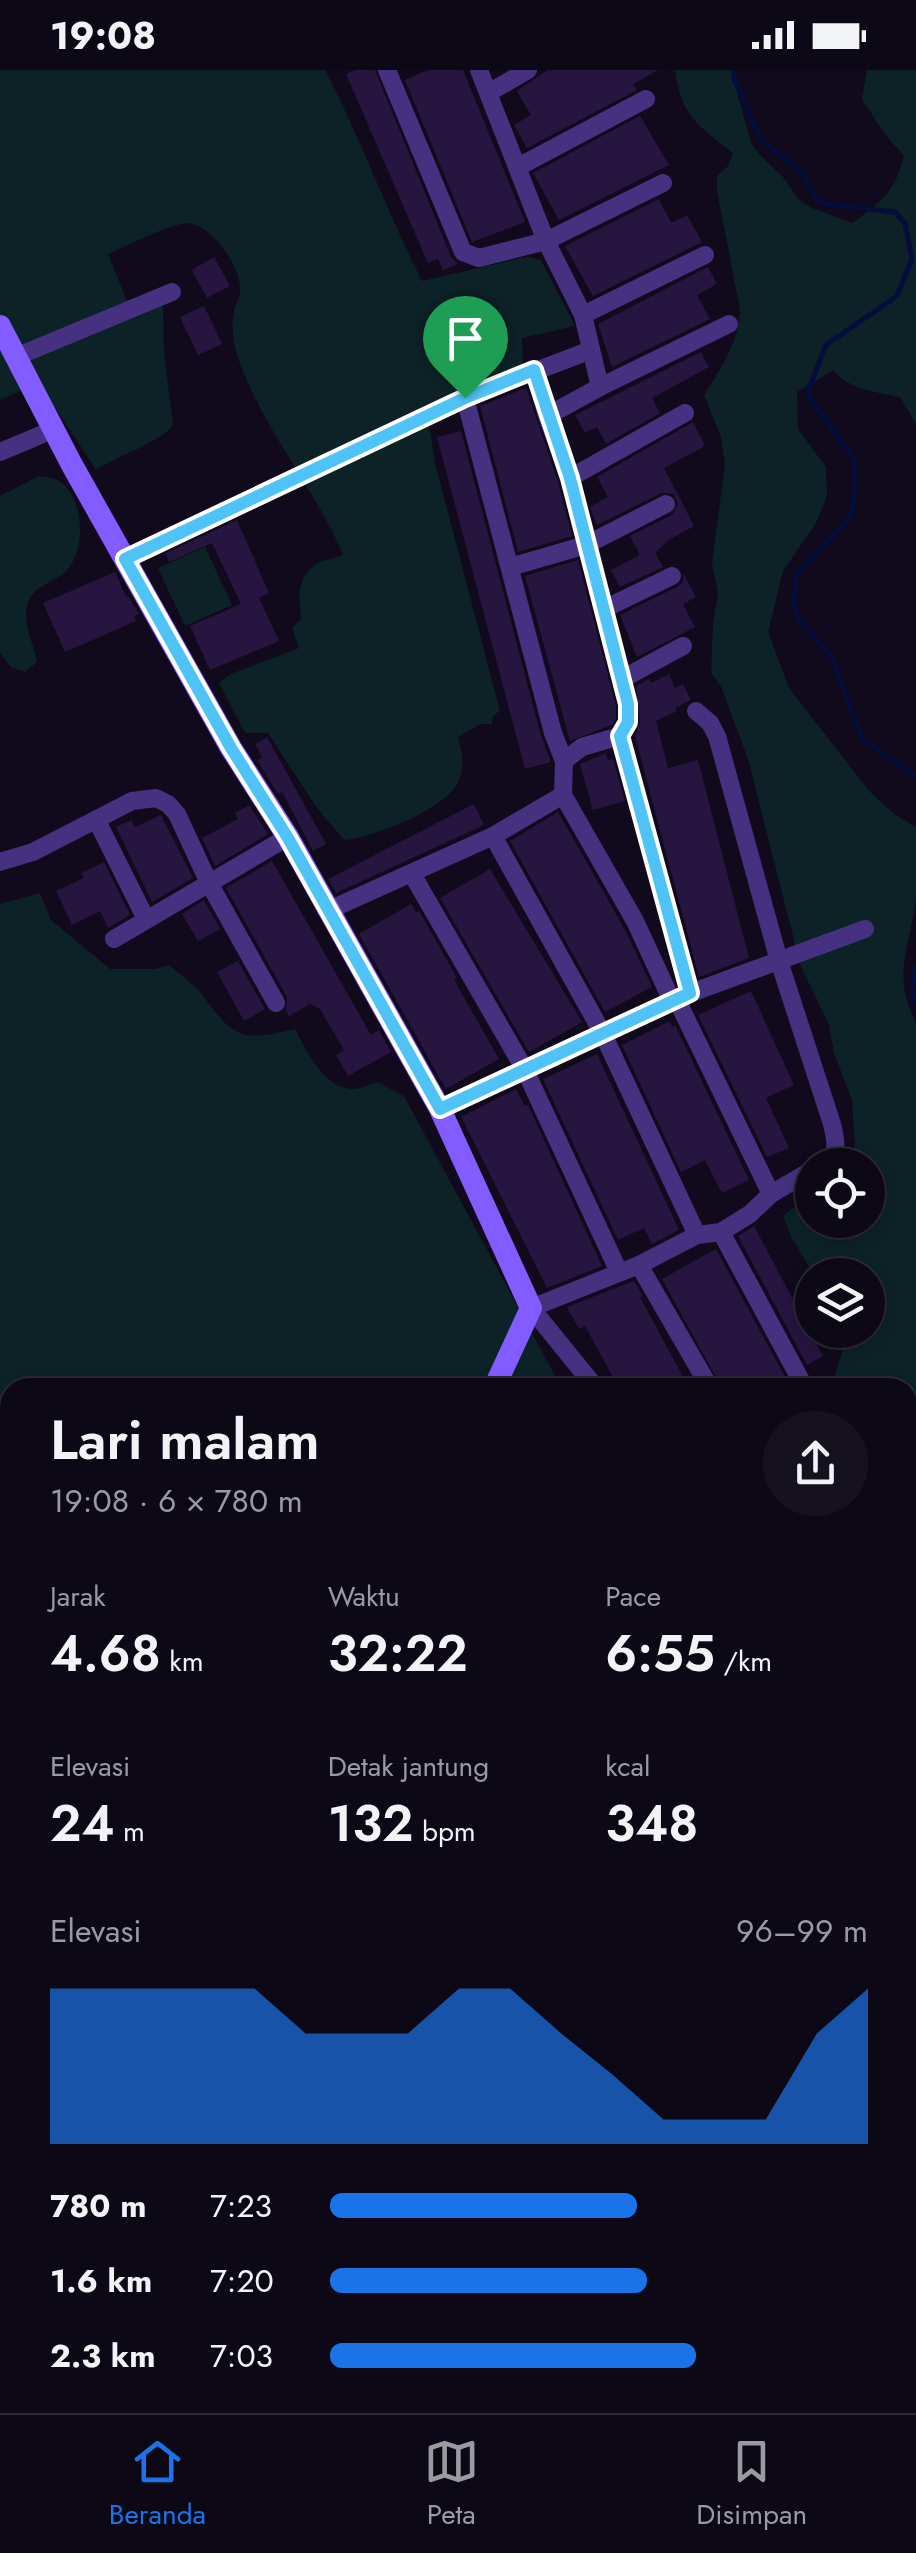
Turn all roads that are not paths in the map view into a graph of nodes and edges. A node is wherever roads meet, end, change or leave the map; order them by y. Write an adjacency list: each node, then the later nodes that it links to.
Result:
1 (387, 70): 8 (street)
2 (479, 70): 4 (street)
3 (528, 70): 4 (street)
4 (490, 92): 6 (street)
5 (646, 99): 6 (street)
6 (518, 167): 8 (street)
7 (664, 183): 8 (street)
8 (546, 242): 11 (street)
9 (705, 256): 11 (street)
10 (172, 292): 15 (street)
11 (583, 315): 14 (street)
12 (729, 324): 17 (street)
13 (0, 326): 15 (street)
14 (591, 350): 16 (street); 17 (street)
15 (18, 356): 21 (street)
16 (534, 370): 18 (street); 20 (street)
17 (600, 387): 20 (street)
18 (465, 398): 26 (street); 27 (street)
19 (686, 413): 23 (street)
20 (548, 416): 23 (street)
21 (55, 429): 22 (street); 26 (street)
22 (0, 452)
23 (570, 478): 25 (street)
24 (666, 504): 25 (street)
25 (586, 544): 27 (street); 29 (street)
26 (125, 559): 38 (street)
27 (510, 567): 34 (street)
28 (672, 576): 29 (street)
29 (604, 609): 31 (street)
30 (683, 646): 31 (street)
31 (622, 679): 33 (street)
32 (696, 710): 46 (street)
33 (620, 736): 34 (street); 47 (street)
34 (564, 761): 35 (street)
35 (563, 795): 37 (street); 47 (street)
36 (97, 822): 39 (street); 41 (street); 43 (street)
37 (493, 836): 40 (street); 49 (street)
38 (288, 838): 41 (street); 42 (street)
39 (0, 862)
40 (412, 874): 42 (street); 50 (street)
41 (209, 883): 43 (street); 48 (street)
42 (327, 912): 51 (street)
43 (146, 919): 45 (street)
44 (865, 929): 46 (street)
45 (114, 939)
46 (779, 961): 47 (street); 52 (street)
47 (680, 998): 49 (street); 54 (street)
48 (276, 1004)
49 (603, 1034): 50 (street); 56 (street)
50 (525, 1070): 51 (street); 58 (street)
51 (440, 1109): 59 (street)
52 (836, 1148)
53 (795, 1180): 54 (street)
54 (771, 1194): 55 (street)
55 (721, 1232): 56 (street); 63 (street)
56 (697, 1235): 57 (street)
57 (639, 1265): 58 (street); 62 (street)
58 (619, 1272): 59 (street)
59 (532, 1308): 60 (street); 61 (street)
60 (499, 1378)
61 (588, 1378)
62 (704, 1378)
63 (800, 1378)

